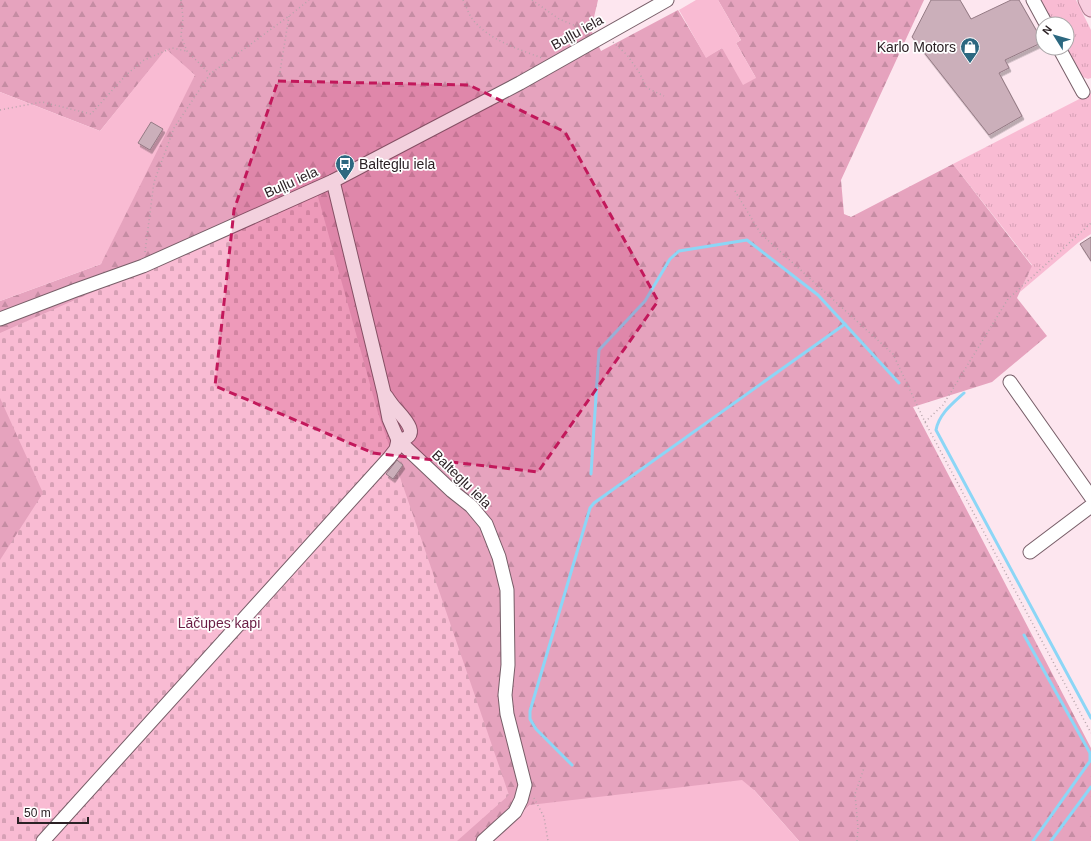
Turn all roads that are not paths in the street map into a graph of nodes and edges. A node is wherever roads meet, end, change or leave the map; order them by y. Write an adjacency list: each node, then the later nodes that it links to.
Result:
1 (667, 0): 8 (street, Buļļu iela)
2 (1034, 0): 5 (street)
3 (1087, 0): 4 (main road)
4 (1091, 8)
5 (1042, 16)
6 (1063, 56): 7 (street)
7 (1083, 92)
8 (333, 181): 9 (street, Buļļu iela); 11 (street, Baltegļu iela)
9 (0, 319)
10 (1010, 382): 12 (street)
11 (398, 440): 15 (street); 16 (street, Baltegļu iela)
12 (1091, 497)
13 (1091, 506): 14 (street)
14 (1030, 552)
15 (43, 841)
16 (483, 841)

